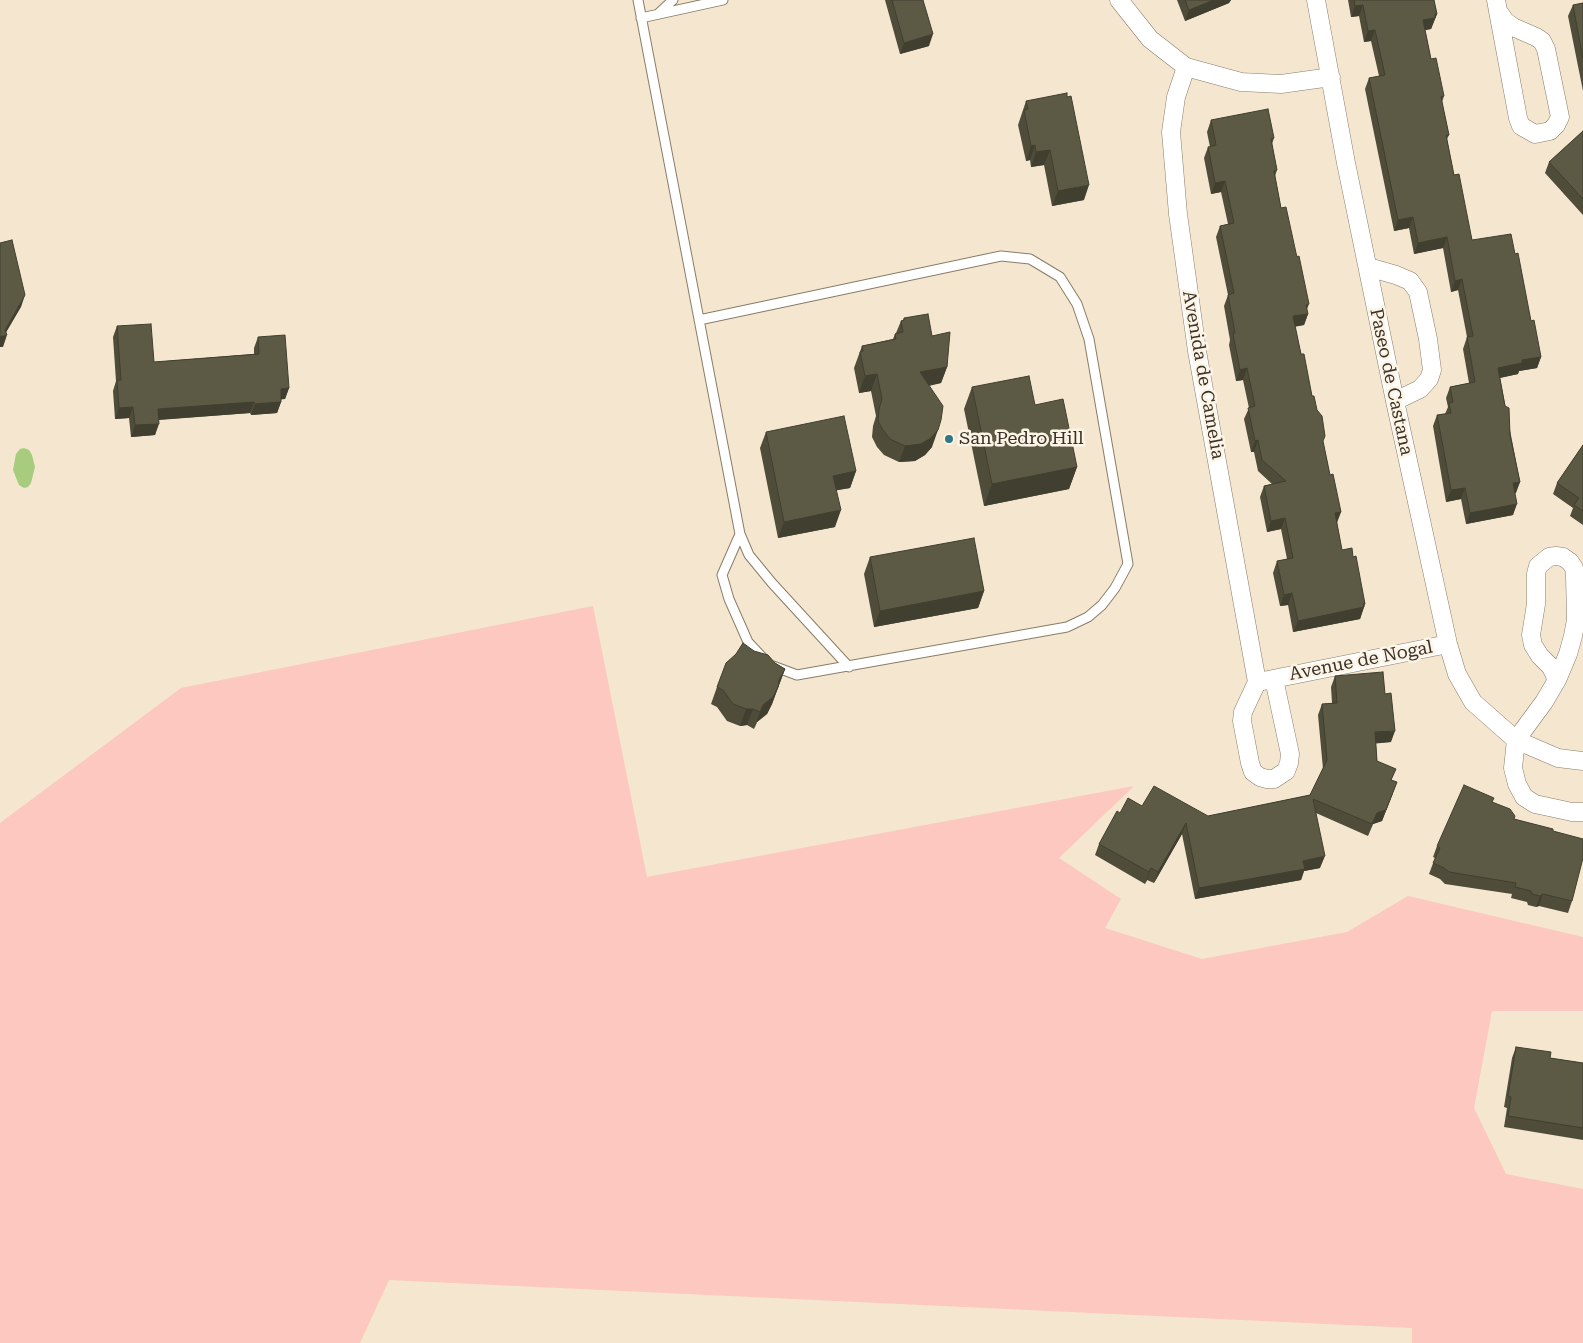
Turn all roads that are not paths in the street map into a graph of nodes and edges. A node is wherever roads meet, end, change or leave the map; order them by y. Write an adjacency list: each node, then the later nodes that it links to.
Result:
1 (638, 0): 8 (lane)
2 (673, 0): 7 (lane)
3 (723, 0): 7 (lane)
4 (1119, 0): 9 (street)
5 (1316, 0): 10 (street, Paseo de Castana)
6 (1497, 5): 6 (street)
7 (658, 14): 8 (lane)
8 (641, 18): 12 (lane)
9 (1186, 67): 10 (street); 17 (street, Avenida de Camelia)
10 (1331, 77): 11 (street, Paseo de Castana)
11 (1368, 267): 13 (street, Paseo de Castana); 13 (street)
12 (699, 320): 14 (lane); 16 (lane)
13 (1395, 401): 15 (street, Paseo de Castana)
14 (740, 534): 16 (lane); 16 (lane)
15 (1448, 644): 17 (street, Avenue de Nogal); 19 (street, Paseo de Castana)
16 (849, 666)
17 (1266, 680): 17 (street, Avenue de Nogal)
18 (1557, 680): 18 (street); 19 (street)
19 (1516, 740): 20 (street, Paseo de Castana); 21 (street)
20 (1583, 761)
21 (1583, 812)

